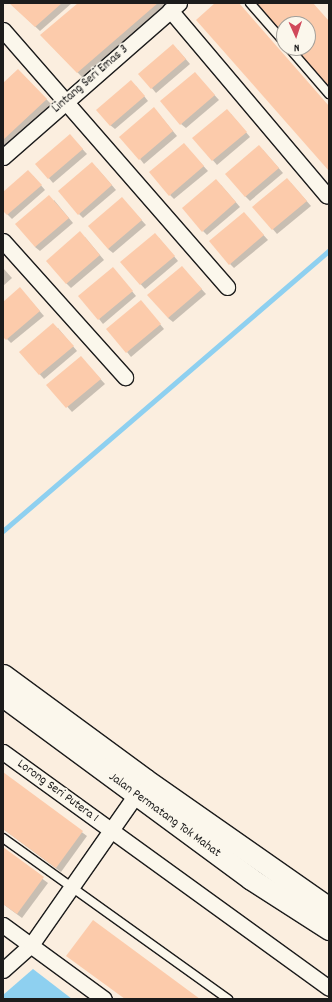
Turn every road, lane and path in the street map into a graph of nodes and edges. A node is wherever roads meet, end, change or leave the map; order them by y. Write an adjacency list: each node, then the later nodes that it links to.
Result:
1 (250, 3): 4 (lane)
2 (175, 7): 7 (street, Lintang Seri Emas 3); 9 (street)
3 (3, 30): 7 (street)
4 (276, 33)
5 (296, 56): 6 (lane)
6 (329, 94)
7 (66, 102): 8 (street, Lintang Seri Emas 3); 11 (street)
8 (3, 157)
9 (328, 196)
10 (3, 241): 12 (street)
11 (227, 287)
12 (125, 377)
13 (3, 675): 16 (street, Jalan Permatang Tok Mahat)
14 (3, 696): 16 (street, Jalan Permatang Tok Mahat)
15 (3, 752): 17 (street, Lorong Seri Putera 1)
16 (140, 788): 17 (street); 20 (street, Jalan Permatang Tok Mahat); 22 (street, Jalan Permatang Tok Mahat)
17 (111, 831): 19 (street); 25 (street, Lorong Seri Putera 1)
18 (3, 838): 19 (lane)
19 (72, 887): 23 (street); 27 (lane)
20 (329, 908)
21 (3, 925): 23 (street)
22 (329, 929)
23 (31, 945): 24 (street); 26 (street)
24 (3, 970)
25 (329, 988)
26 (104, 999)
27 (228, 999)

